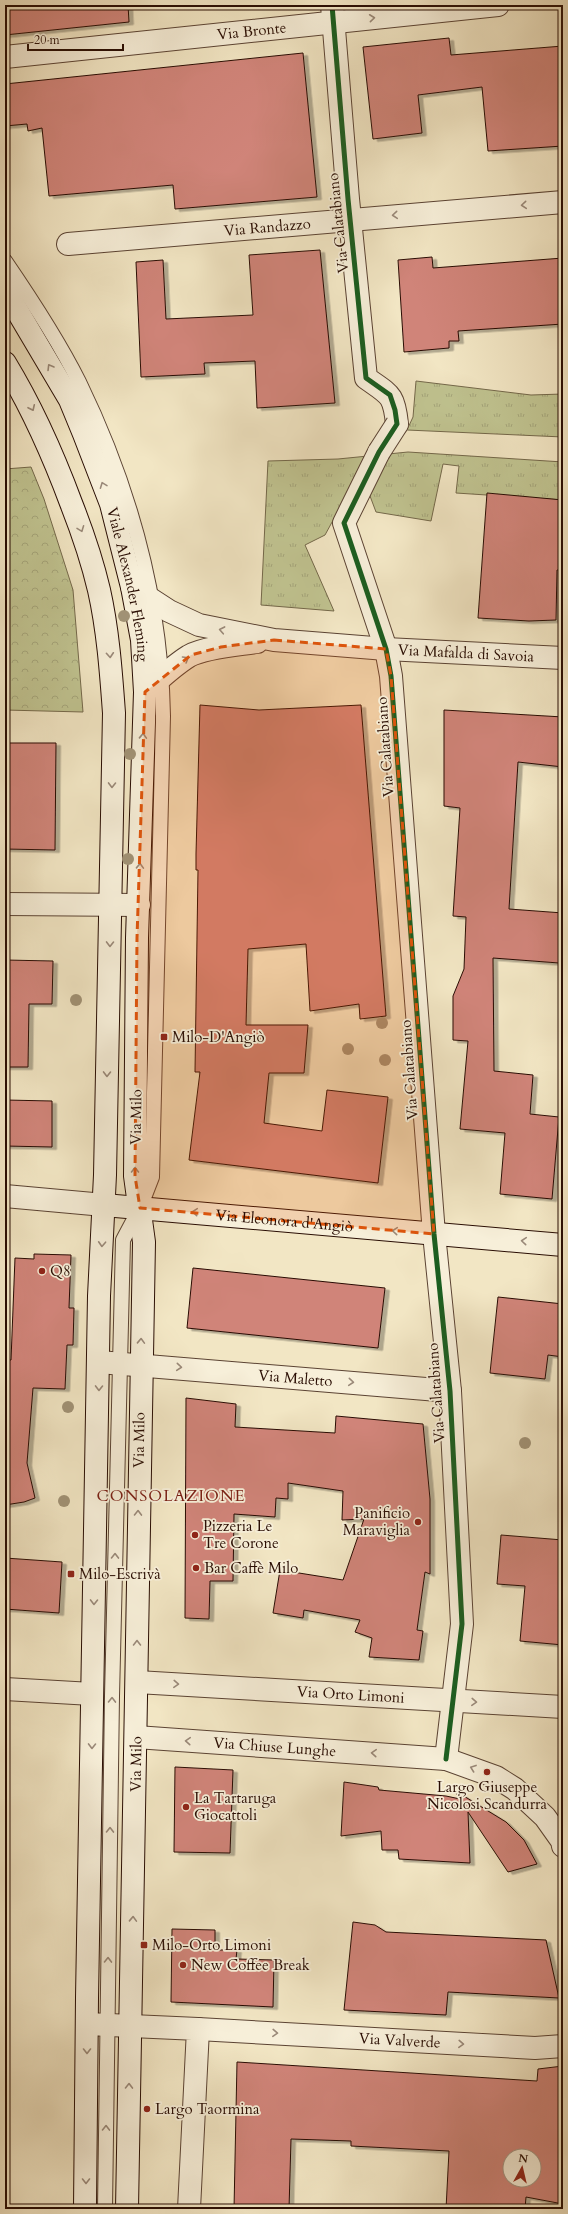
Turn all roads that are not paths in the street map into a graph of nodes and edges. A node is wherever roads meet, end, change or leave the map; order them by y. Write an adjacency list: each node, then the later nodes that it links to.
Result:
1 (498, 5): 2 (street, Via Bronte, one-way to 1)
2 (332, 14): 3 (street, Via Bronte); 5 (street, Via Calatabiano)
3 (5, 57)
4 (563, 202): 5 (street, Via Randazzo, one-way to 5)
5 (349, 219): 6 (street, Via Randazzo); 13 (street, Via Calatabiano, bridge)
6 (68, 244)
7 (5, 261): 11 (lane)
8 (5, 290): 10 (street, Viale Alexander Fleming, one-way to 8)
9 (5, 363): 18 (street, Viale Alexander Fleming, one-way to 18)
10 (132, 587): 11 (street); 16 (street, Viale Alexander Fleming)
11 (151, 599): 12 (street, one-way to 11); 15 (lane)
12 (274, 640): 13 (street, Via Mafalda di Savoia); 15 (street, one-way to 12)
13 (386, 649): 14 (street, Via Mafalda di Savoia); 23 (street, Via Calatabiano)
14 (563, 658)
15 (162, 676): 16 (street); 22 (lane)
16 (145, 692): 19 (street, Viale Alexander Fleming, one-way to 16)
17 (5, 904): 18 (street)
18 (110, 905): 19 (street); 21 (street, Via Milo, one-way to 21)
19 (139, 905): 22 (street, Via Milo, one-way to 19)
20 (5, 1196): 21 (street, Via Eleonora d'Angiò)
21 (104, 1205): 22 (street, Via Eleonora d'Angiò); 25 (street, Via Milo, one-way to 25)
22 (140, 1208): 23 (street, Via Eleonora d'Angiò, one-way to 22); 25 (lane); 26 (street, Via Milo, one-way to 22)
23 (434, 1234): 24 (street, Via Eleonora d'Angiò, one-way to 23); 27 (street, Via Calatabiano)
24 (563, 1245)
25 (109, 1362): 26 (street, Via Maletto); 30 (street, Via Milo, one-way to 30); 36 (lane, one-way to 25)
26 (140, 1364): 27 (street, Via Maletto, one-way to 27); 28 (street, Via Milo, one-way to 26)
27 (450, 1391): 31 (street, Via Calatabiano)
28 (137, 1682): 31 (street, Via Orto Limoni, one-way to 31); 33 (street, Via Milo)
29 (5, 1689): 30 (street)
30 (92, 1694): 36 (street, Via Milo, one-way to 36)
31 (453, 1701): 32 (street, Via Orto Limoni, one-way to 32); 34 (street, Via Calatabiano)
32 (563, 1707)
33 (136, 1737): 34 (street, Via Chiuse Lunghe, one-way to 33); 37 (street, Via Milo, one-way to 33)
34 (446, 1759): 35 (street, Via Chiuse Lunghe, one-way to 34)
35 (563, 1846)
36 (97, 2024): 37 (street, Via Valverde); 40 (street, Via Milo, one-way to 40); 41 (lane, one-way to 36)
37 (130, 2025): 38 (street, Via Valverde); 42 (street, Via Milo, one-way to 37)
38 (198, 2029): 39 (street, Via Valverde, one-way to 39); 43 (street)
39 (563, 2046)
40 (85, 2209)
41 (105, 2209)
42 (127, 2209)
43 (189, 2209)

